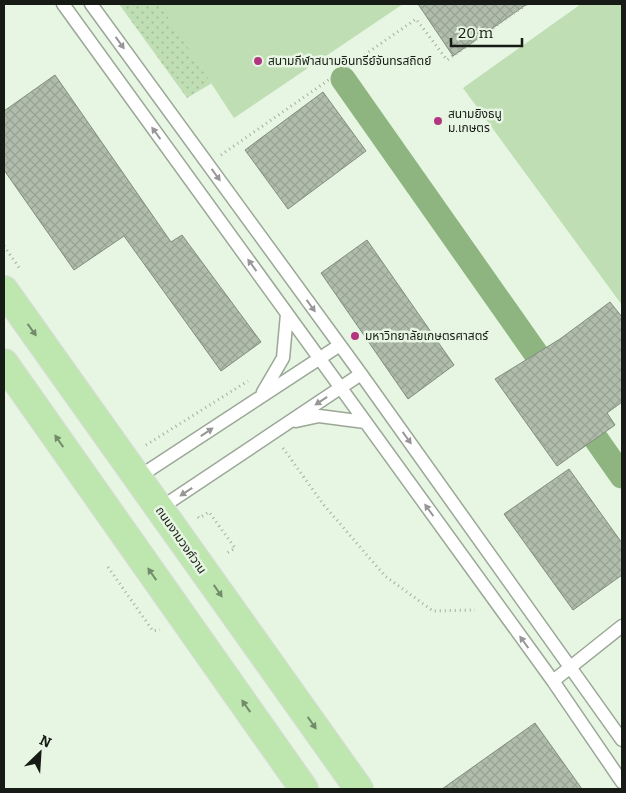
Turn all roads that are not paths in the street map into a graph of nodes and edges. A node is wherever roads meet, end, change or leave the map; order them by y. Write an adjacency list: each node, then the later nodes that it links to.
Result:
1 (62, 4): 4 (lane, one-way to 1)
2 (91, 4): 5 (lane, one-way to 5)
3 (4, 290): 13 (main road, ถนนงามวงศ์วาน, one-way to 13)
4 (287, 314): 6 (lane); 10 (lane)
5 (340, 345): 6 (lane); 8 (lane)
6 (319, 358): 9 (lane); 10 (lane)
7 (4, 363): 20 (main road, one-way to 7)
8 (361, 374): 9 (lane); 16 (lane, one-way to 16)
9 (340, 388): 11 (lane, one-way to 11); 12 (lane)
10 (259, 398): 13 (lane, one-way to 10)
11 (289, 422): 12 (lane); 14 (lane, one-way to 14)
12 (365, 422): 17 (lane, one-way to 12)
13 (137, 478): 14 (main road, ถนนงามวงศ์วาน)
14 (159, 509): 21 (main road, ถนนงามวงศ์วาน, one-way to 21)
15 (622, 626): 16 (lane)
16 (571, 666): 17 (lane); 18 (lane)
17 (553, 681): 19 (lane)
18 (622, 740)
19 (622, 782)
20 (304, 789)
21 (359, 789)

